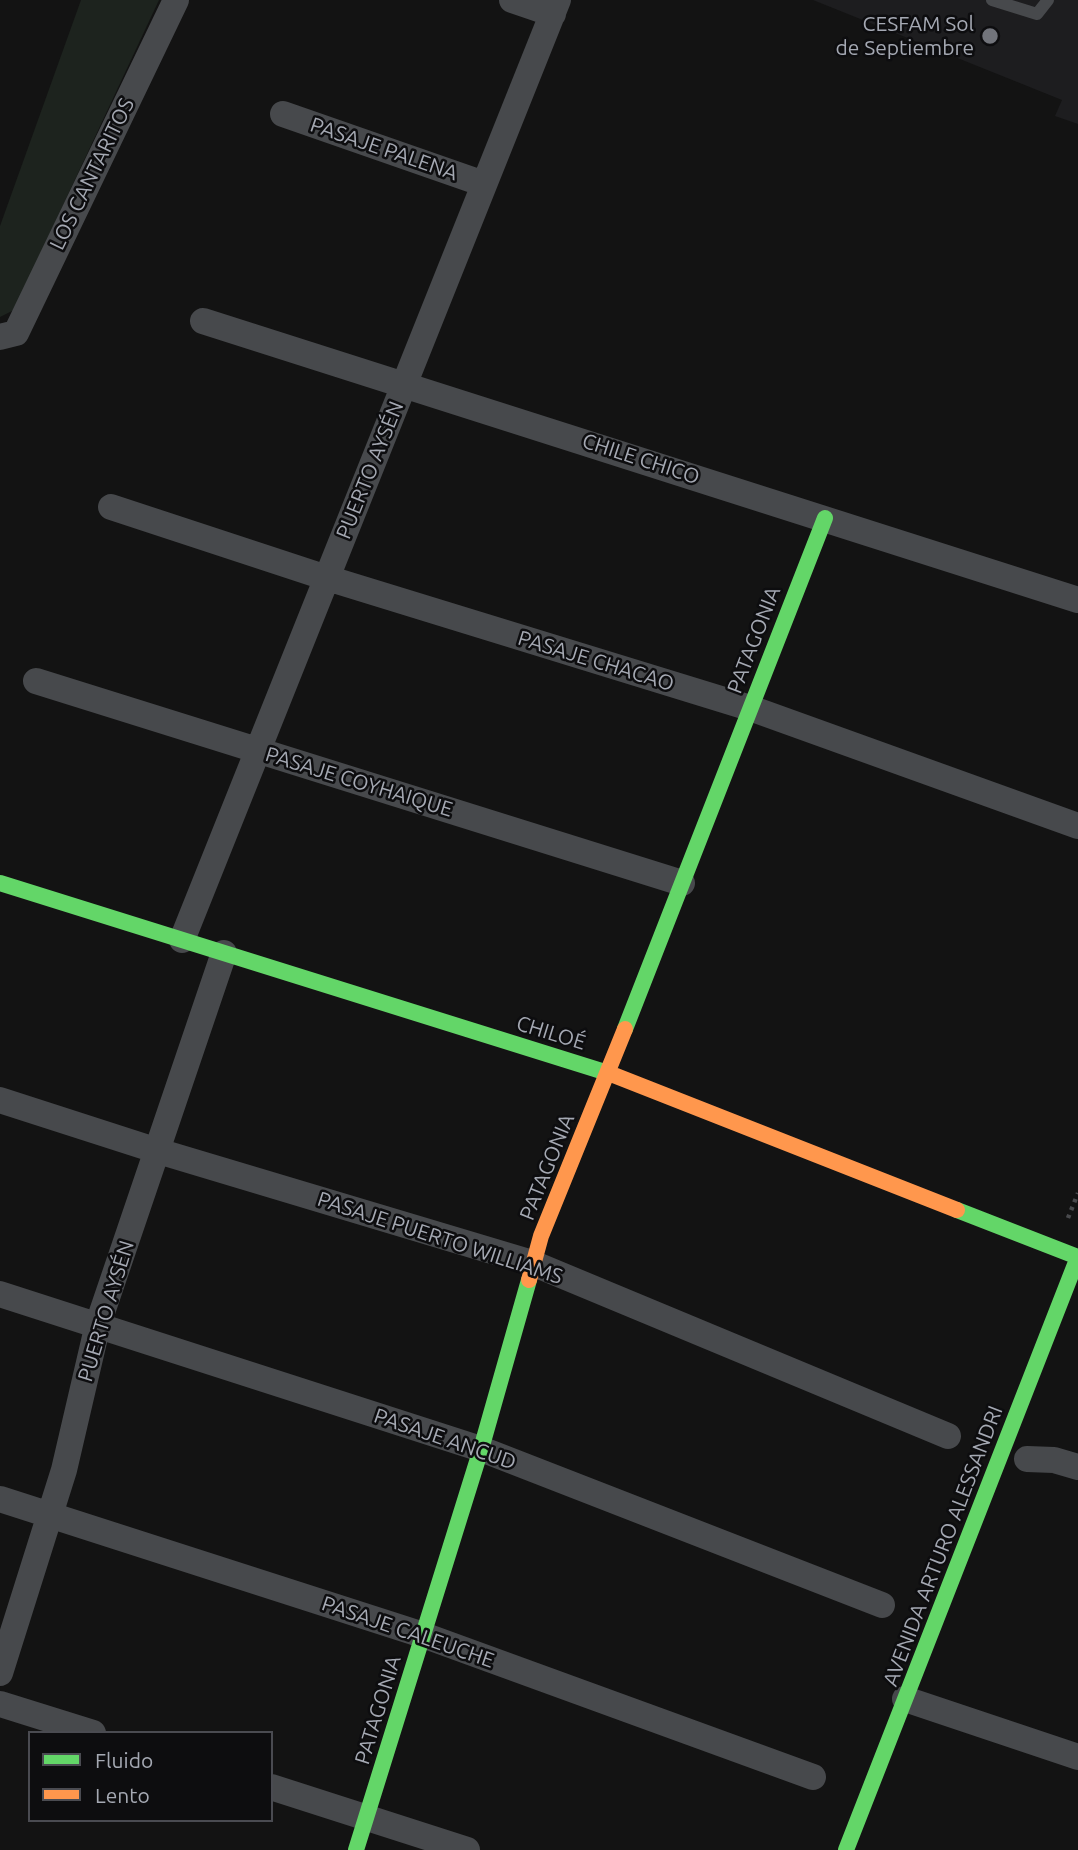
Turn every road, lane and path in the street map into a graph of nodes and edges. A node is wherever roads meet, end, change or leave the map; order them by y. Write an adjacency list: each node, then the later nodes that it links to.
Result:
1 (176, 0): 9 (street, LOS CANTARITOS)
2 (512, 0): 5 (street)
3 (992, 0): 4 (lane)
4 (1048, 0)
5 (555, 7): 7 (street, PUERTO AYSÉN)
6 (283, 114): 7 (street, PASAJE PALENA)
7 (484, 184): 10 (street, PUERTO AYSÉN)
8 (204, 321): 10 (street, CHILE CHICO)
9 (0, 337)
10 (404, 384): 12 (street, CHILE CHICO); 13 (street, PUERTO AYSÉN)
11 (111, 507): 13 (street, PASAJE CHACAO)
12 (825, 518): 14 (street, CHILE CHICO); 16 (street, PATAGONIA)
13 (327, 578): 16 (street, PASAJE CHACAO); 17 (street, PUERTO AYSÉN)
14 (1078, 600)
15 (36, 681): 17 (street, PASAJE COYHAIQUE)
16 (750, 709): 18 (street, PASAJE CHACAO); 20 (street, PATAGONIA)
17 (258, 751): 20 (street, PASAJE COYHAIQUE); 21 (street, PUERTO AYSÉN)
18 (1078, 826)
19 (0, 883): 21 (street, CHILOÉ)
20 (682, 883): 23 (street, PATAGONIA)
21 (182, 940): 22 (street, CHILOÉ)
22 (224, 953): 23 (street, CHILOÉ); 25 (street, PUERTO AYSÉN)
23 (608, 1073): 26 (street, CHILOÉ); 27 (street, PATAGONIA)
24 (0, 1100): 25 (street, PASAJE PUERTO WILLIAMS)
25 (158, 1151): 27 (street, PASAJE PUERTO WILLIAMS); 29 (street, PUERTO AYSÉN)
26 (1078, 1257): 39 (street, AVENIDA ARTURO ALESSANDRI)
27 (532, 1263): 30 (street, PASAJE PUERTO WILLIAMS); 31 (street, PATAGONIA)
28 (0, 1294): 29 (street, PASAJE ANCUD)
29 (98, 1324): 31 (street, PASAJE ANCUD); 35 (street, PUERTO AYSÉN)
30 (948, 1436)
31 (481, 1449): 36 (street, PASAJE ANCUD); 37 (street, PATAGONIA)
32 (1027, 1459): 33 (street)
33 (1078, 1467)
34 (0, 1499): 35 (street, PASAJE CALEUCHE)
35 (51, 1516): 37 (street, PASAJE CALEUCHE); 38 (street, PUERTO AYSÉN)
36 (881, 1605)
37 (423, 1635): 43 (street, PASAJE CALEUCHE); 45 (street, PATAGONIA)
38 (0, 1673)
39 (905, 1699): 42 (street); 48 (street, AVENIDA ARTURO ALESSANDRI)
40 (0, 1704): 41 (street)
41 (87, 1731)
42 (1078, 1757)
43 (813, 1777)
44 (273, 1788): 45 (street)
45 (367, 1817): 46 (street, PATAGONIA); 47 (street)
46 (356, 1850)
47 (467, 1850)
48 (846, 1850)

